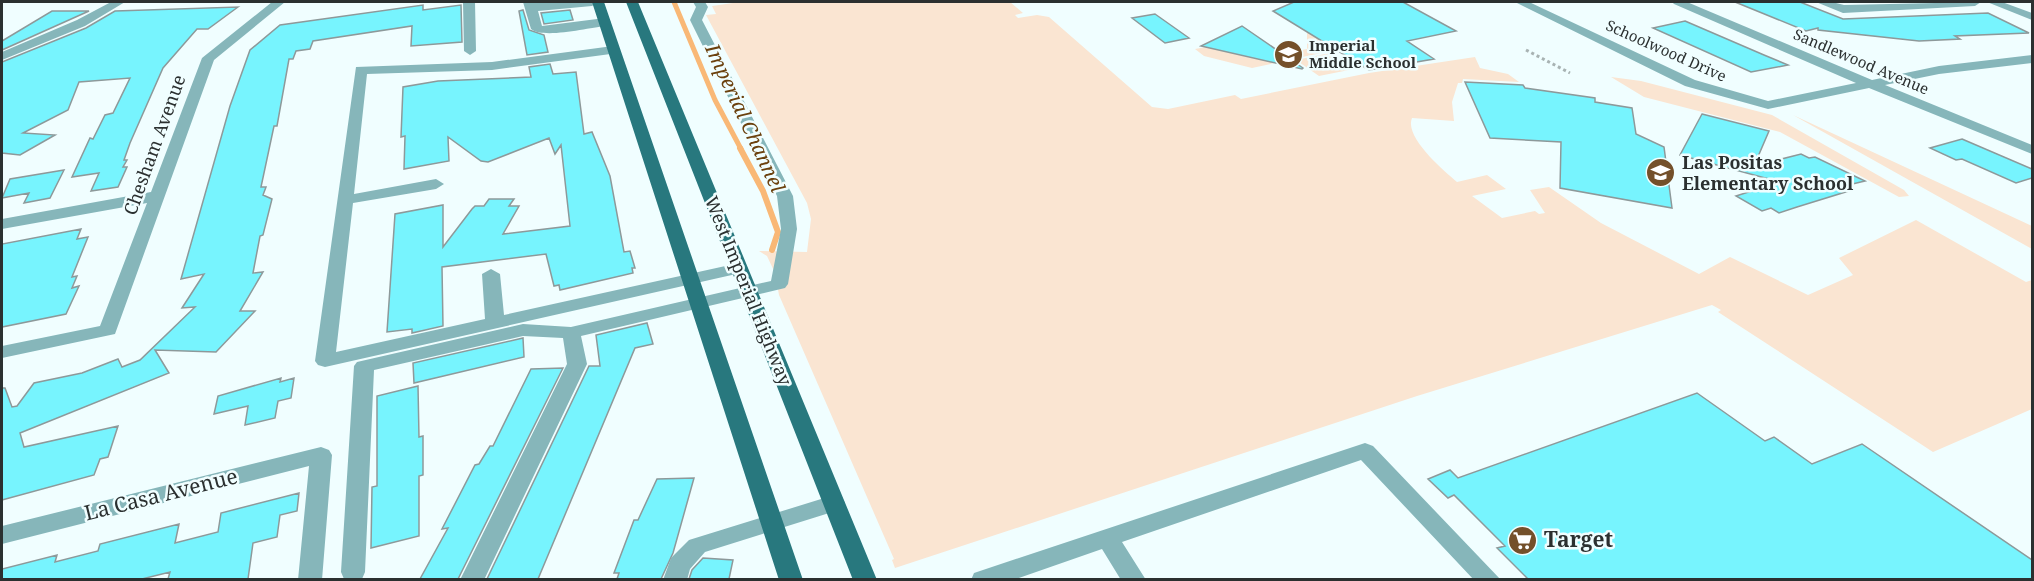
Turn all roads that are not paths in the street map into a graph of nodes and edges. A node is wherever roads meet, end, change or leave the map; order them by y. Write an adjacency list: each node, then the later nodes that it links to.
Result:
1 (119, 2): 18 (street)
2 (279, 2): 23 (street, Chesham Avenue)
3 (470, 2): 17 (street)
4 (592, 2): 13 (street)
5 (598, 2): 15 (main road)
6 (632, 2): 26 (main road, West Imperial Highway)
7 (699, 2): 29 (street)
8 (1521, 2): 20 (street, Schoolwood Drive)
9 (1678, 2): 20 (street, Sandlewood Avenue)
10 (1822, 2): 11 (street)
11 (1975, 2)
12 (1993, 2): 14 (street)
13 (530, 5): 15 (street)
14 (2032, 18)
15 (604, 22): 16 (main road)
16 (613, 50): 24 (street); 28 (main road)
17 (470, 51)
18 (2, 56)
19 (2032, 59): 20 (street)
20 (1870, 84): 21 (street, Sandlewood Avenue)
21 (2032, 150)
22 (436, 184): 24 (street)
23 (157, 196): 25 (street); 33 (street, Chesham Avenue)
24 (345, 200): 31 (street)
25 (2, 224)
26 (739, 268): 28 (street); 29 (main road, West Imperial Highway)
27 (491, 274): 31 (street)
28 (690, 279): 30 (main road); 31 (street)
29 (749, 292): 30 (street); 34 (main road, West Imperial Highway)
30 (699, 304): 32 (street); 35 (main road)
31 (495, 323)
32 (571, 333): 38 (street); 40 (street)
33 (2, 352)
34 (834, 503): 35 (street); 43 (main road, West Imperial Highway)
35 (773, 522): 41 (street); 42 (main road)
36 (2, 535): 39 (street, La Casa Avenue)
37 (1107, 538): 44 (street); 45 (street); 46 (street)
38 (353, 572)
39 (310, 579)
40 (472, 579)
41 (675, 579)
42 (791, 579)
43 (865, 579)
44 (983, 579)
45 (1134, 579)
46 (1489, 579)

